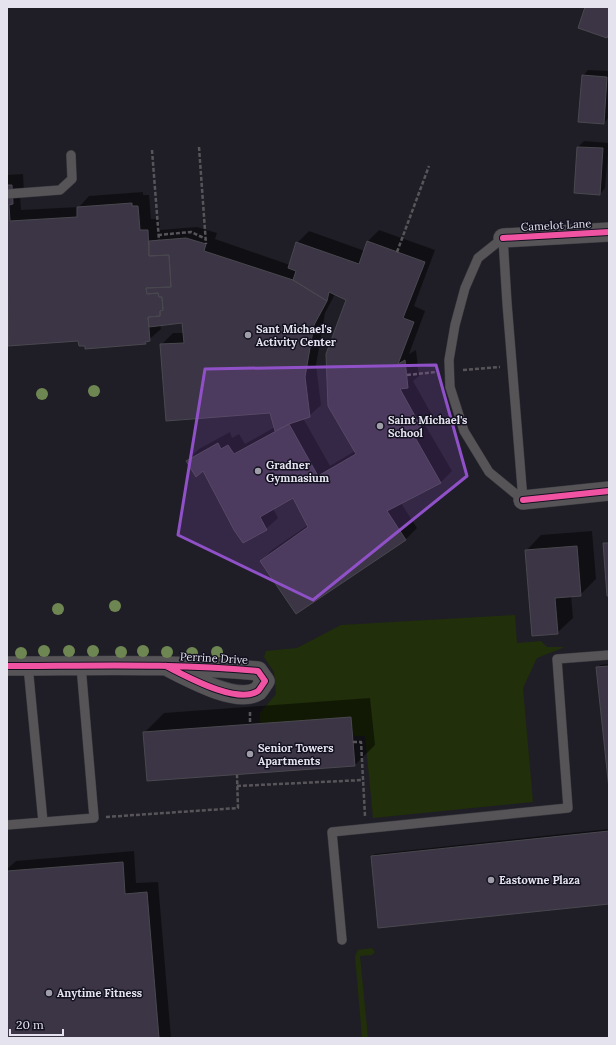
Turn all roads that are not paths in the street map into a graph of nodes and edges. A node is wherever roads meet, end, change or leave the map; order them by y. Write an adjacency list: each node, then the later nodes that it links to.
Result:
1 (71, 155): 2 (lane)
2 (7, 194)
3 (609, 232): 4 (street, Camelot Lane)
4 (504, 238): 6 (lane); 6 (lane)
5 (609, 491): 6 (street)
6 (523, 500)
7 (609, 655): 14 (lane)
8 (7, 666): 9 (street, Perrine Drive)
9 (28, 666): 10 (street, Perrine Drive); 12 (lane)
10 (81, 666): 11 (street, Perrine Drive); 12 (lane)
11 (166, 666)
12 (43, 822): 13 (lane)
13 (7, 825)
14 (342, 940)

